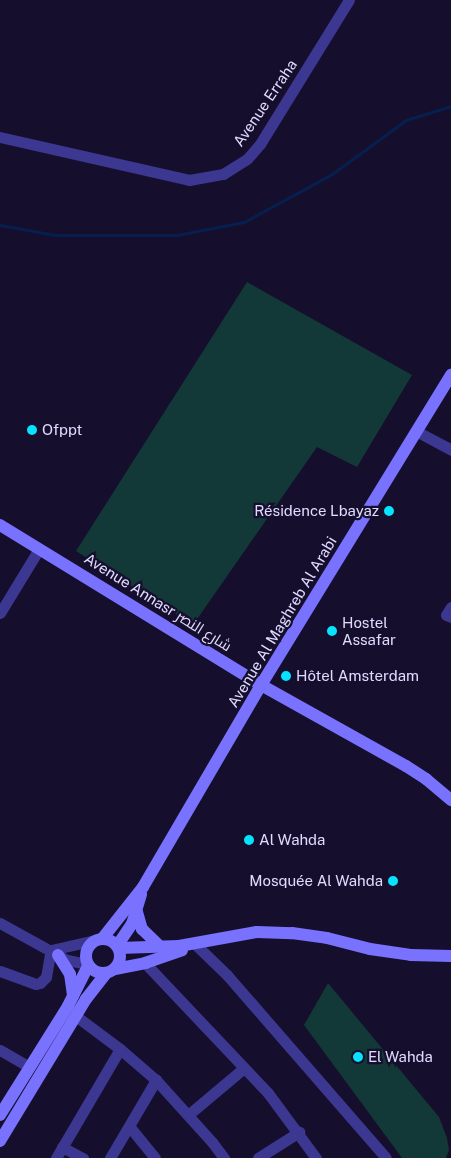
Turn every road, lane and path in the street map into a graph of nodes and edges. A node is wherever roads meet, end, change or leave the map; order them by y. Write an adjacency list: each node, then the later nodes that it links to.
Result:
1 (349, 0): 2 (street, Avenue Erraha)
2 (0, 137)
3 (451, 375): 4 (main road, Avenue Al Maghreb Al Arabi)
4 (416, 430): 5 (street); 11 (main road, Avenue Al Maghreb Al Arabi)
5 (451, 450)
6 (0, 525): 7 (main road, Avenue Annasr شارع النصر)
7 (40, 549): 9 (street); 11 (main road, Avenue Annasr شارع النصر)
8 (451, 607): 10 (street)
9 (0, 613)
10 (451, 617)
11 (261, 685): 12 (main road, Avenue Annasr شارع النصر); 13 (main road, Avenue Al Maghreb Al Arabi)
12 (450, 794)
13 (143, 887): 14 (main road, Avenue Al Maghreb Al Arabi); 16 (main road, Avenue Al Maghreb Al Arabi)
14 (137, 912): 18 (main road, Avenue Al Maghreb Al Arabi); 19 (main road)
15 (0, 923): 20 (street)
16 (99, 939): 18 (main road); 20 (street); 23 (main road)
17 (195, 944): 19 (main road); 21 (main road); 22 (main road); 46 (street)
18 (118, 947): 19 (main road); 25 (main road)
19 (162, 948)
20 (55, 953): 23 (street); 24 (street); 26 (main road)
21 (451, 956)
22 (145, 963): 25 (main road); 31 (street)
23 (88, 965): 25 (main road); 26 (main road)
24 (0, 971)
25 (110, 971): 27 (main road)
26 (74, 996): 30 (main road)
27 (76, 1016): 28 (street); 37 (main road)
28 (120, 1049): 32 (street); 38 (street)
29 (0, 1050): 30 (street)
30 (30, 1067): 33 (main road)
31 (244, 1068): 34 (street); 36 (street)
32 (156, 1080): 34 (street); 35 (street)
33 (0, 1115)
34 (188, 1115): 39 (street)
35 (130, 1126): 42 (street); 43 (street)
36 (298, 1132): 44 (street); 45 (street)
37 (0, 1141)
38 (62, 1147): 40 (street); 41 (street)
39 (223, 1157)
40 (56, 1158)
41 (83, 1158)
42 (110, 1158)
43 (155, 1158)
44 (258, 1158)
45 (316, 1158)
46 (386, 1158)

